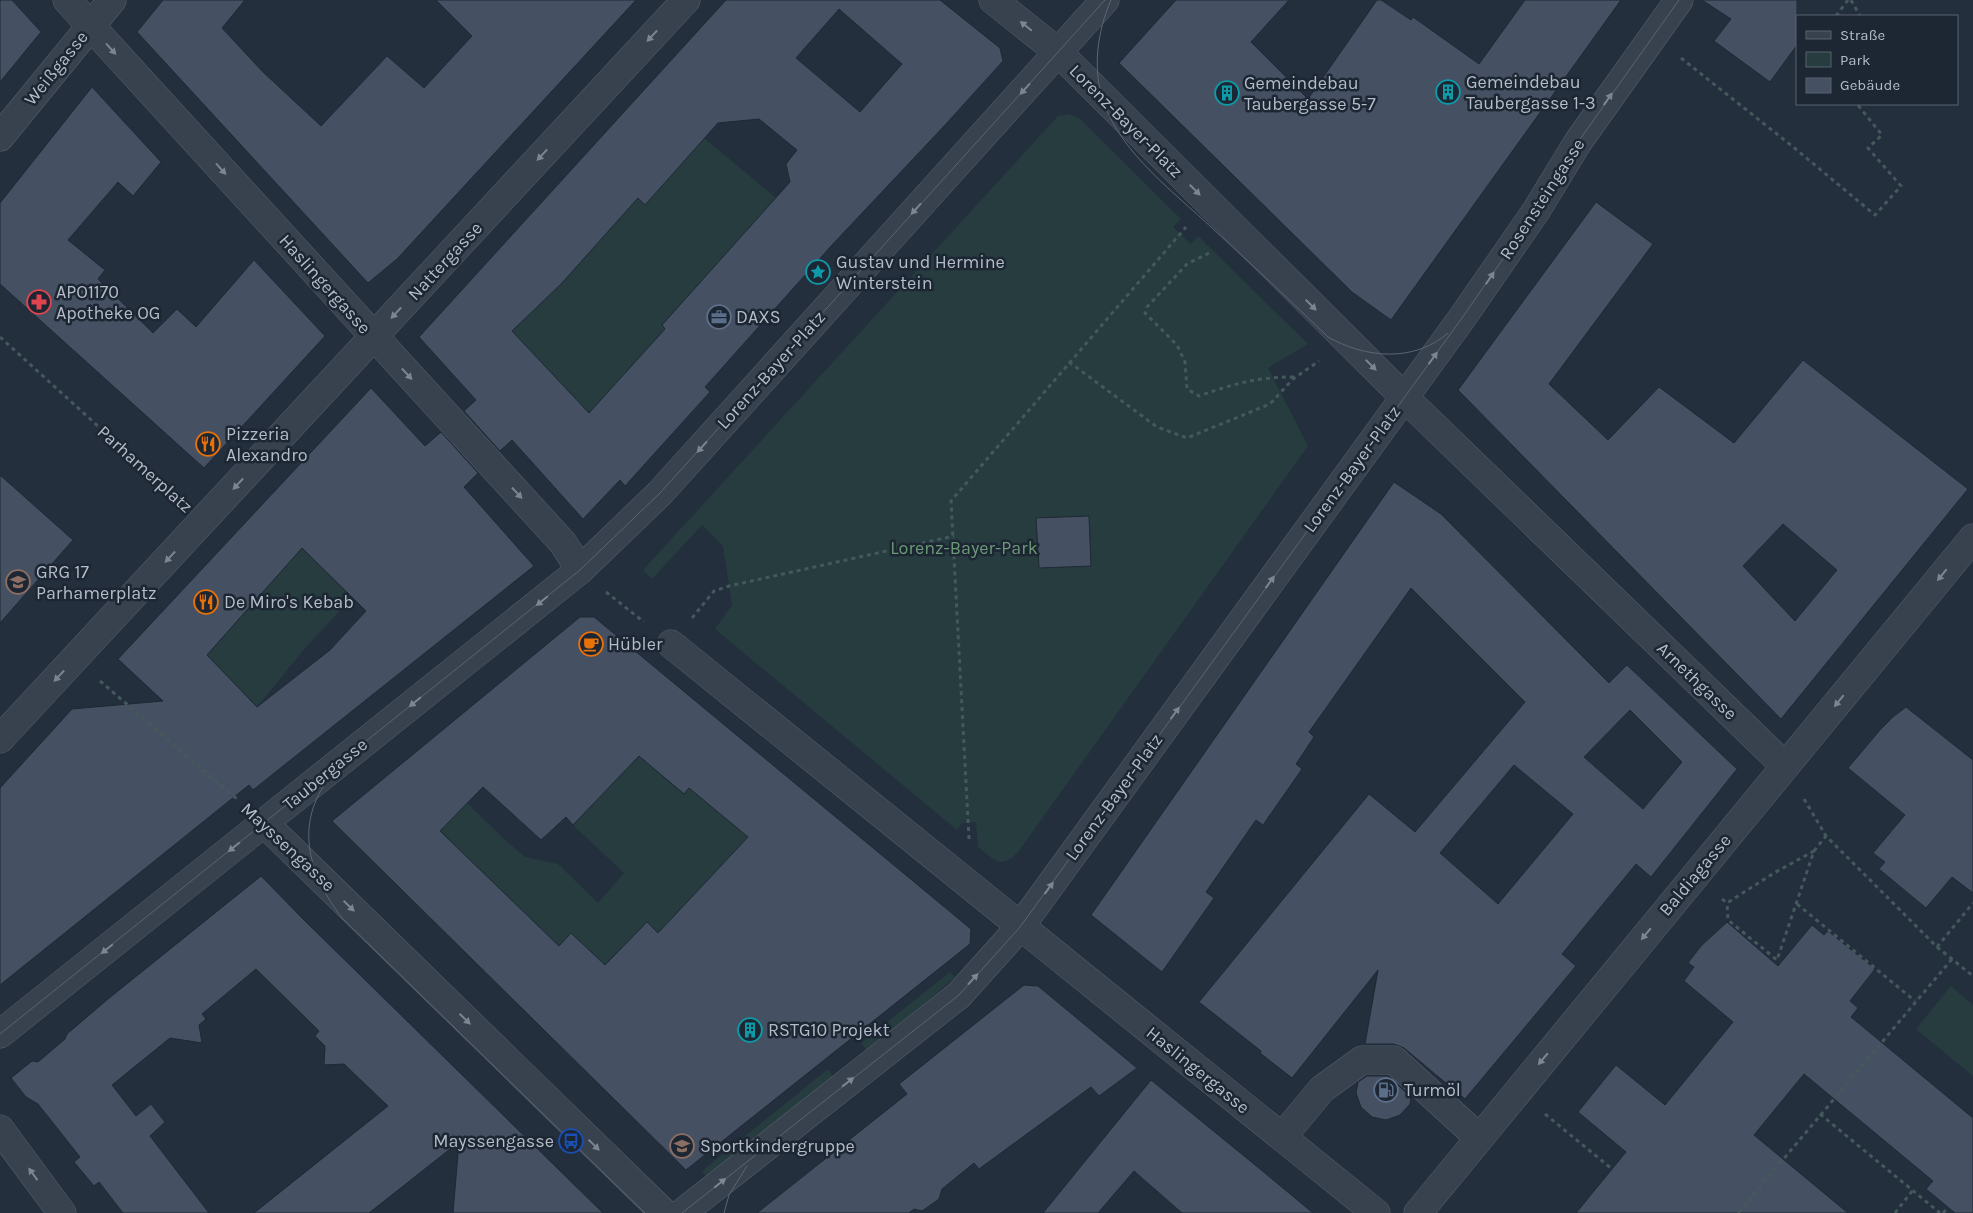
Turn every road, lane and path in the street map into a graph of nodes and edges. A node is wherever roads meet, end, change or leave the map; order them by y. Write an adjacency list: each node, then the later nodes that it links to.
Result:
1 (66, 0): 10 (street, Haslingergasse)
2 (112, 0): 10 (street, Weißgasse)
3 (686, 0): 18 (street, Nattergasse, one-way to 18)
4 (993, 0): 12 (street, one-way to 4)
5 (1105, 0): 12 (street)
6 (1679, 0): 11 (street, Rosensteingasse)
7 (1850, 0): 8 (path); 9 (path)
8 (1837, 15)
9 (1859, 15)
10 (90, 26): 14 (street, Weißgasse); 18 (street, Haslingergasse, one-way to 18)
11 (1653, 36): 13 (path); 22 (street, Rosensteingasse, one-way to 11)
12 (1058, 52): 15 (street, Lorenz-Bayer-Platz, one-way to 15); 26 (street, Lorenz-Bayer-Platz, one-way to 26)
13 (1858, 105)
14 (0, 137)
15 (1208, 202): 16 (street, Lorenz-Bayer-Platz); 20 (path)
16 (1233, 228): 21 (path); 22 (street, Lorenz-Bayer-Platz, one-way to 22)
17 (0, 337): 23 (path, Parhamerplatz)
18 (374, 338): 23 (street, Nattergasse, one-way to 23); 26 (street, Haslingergasse, one-way to 26)
19 (1325, 357): 21 (path)
20 (1068, 362): 21 (path); 24 (path)
21 (1295, 377)
22 (1404, 398): 30 (street, Arnethgasse); 39 (street, Lorenz-Bayer-Platz, one-way to 22)
23 (203, 522): 28 (street, Parhamerplatz, one-way to 28)
24 (954, 536): 27 (path); 33 (path)
25 (1973, 538): 30 (street, Baldiagasse, one-way to 30)
26 (580, 570): 27 (path); 31 (street, Taubergasse, one-way to 31)
27 (671, 644): 39 (street)
28 (75, 659): 29 (street, Parhamerplatz, one-way to 29); 31 (path, Mayssengasse)
29 (0, 739)
30 (1785, 766): 32 (path); 35 (street, Baldiagasse)
31 (264, 822): 44 (street, Taubergasse, one-way to 44); 54 (street, Mayssengasse, one-way to 54)
32 (1826, 836): 34 (path); 40 (path)
33 (969, 846)
34 (1814, 851): 36 (path); 38 (path)
35 (1694, 876): 36 (path); 45 (street, Baldiagasse, one-way to 45)
36 (1727, 903): 38 (path)
37 (1973, 903): 40 (path)
38 (1797, 904): 43 (path)
39 (1020, 927): 48 (street, Haslingergasse); 55 (street, one-way to 39)
40 (1937, 947): 41 (path)
41 (1952, 959): 42 (path); 43 (path)
42 (1973, 976)
43 (1916, 1001): 46 (path)
44 (0, 1034)
45 (1517, 1091): 49 (street, Baldiagasse); 50 (path)
46 (1820, 1114): 51 (path); 58 (path)
47 (0, 1129): 53 (street, one-way to 47)
48 (1282, 1137): 49 (street); 56 (street, Haslingergasse)
49 (1479, 1138): 57 (street, Baldiagasse)
50 (1612, 1169)
51 (1913, 1190): 59 (path); 60 (path)
52 (1948, 1208): 60 (path)
53 (62, 1213)
54 (664, 1213)
55 (682, 1213)
56 (1376, 1213)
57 (1418, 1213)
58 (1738, 1213)
59 (1896, 1213)
60 (1942, 1213)

